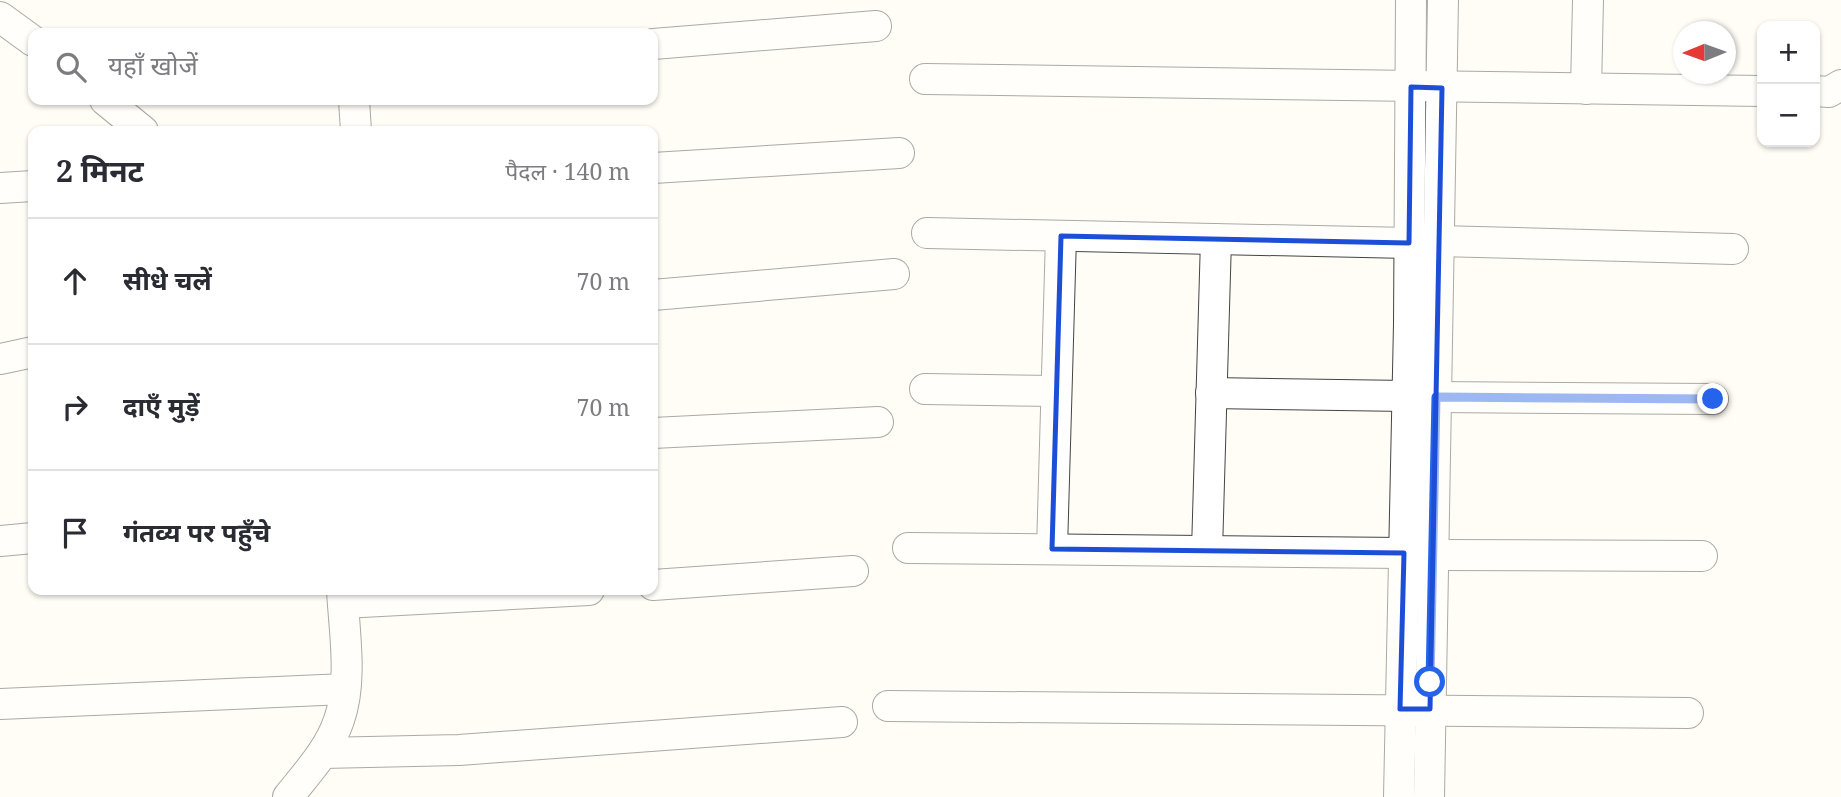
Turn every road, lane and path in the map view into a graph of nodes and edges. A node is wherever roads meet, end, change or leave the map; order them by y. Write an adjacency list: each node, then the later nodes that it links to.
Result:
1 (1411, 0): 10 (street)
2 (1443, 0): 11 (street)
3 (1588, 0): 12 (street)
4 (0, 17): 6 (street)
5 (876, 26): 7 (street)
6 (28, 37)
7 (658, 44)
8 (925, 79): 10 (street)
9 (1841, 85): 14 (street)
10 (1410, 87): 11 (street); 27 (street)
11 (1441, 88): 12 (street); 26 (street)
12 (1586, 89): 13 (street)
13 (1757, 91)
14 (1820, 92)
15 (111, 105): 17 (street)
16 (354, 105): 18 (street)
17 (137, 126)
18 (356, 126)
19 (899, 153): 20 (street)
20 (658, 168)
21 (28, 186): 22 (street)
22 (0, 188)
23 (927, 233): 24 (street)
24 (1061, 236): 25 (street); 34 (street)
25 (1216, 239): 27 (street); 35 (street)
26 (1439, 241): 28 (street); 36 (street)
27 (1409, 243): 36 (street)
28 (1733, 249)
29 (894, 274): 30 (street)
30 (658, 295)
31 (28, 353): 32 (street)
32 (0, 359)
33 (925, 388): 34 (street)
34 (1056, 390): 43 (street)
35 (1211, 393): 36 (street); 44 (street)
36 (1422, 397): 37 (street); 45 (street)
37 (1713, 399)
38 (878, 422): 39 (street)
39 (658, 433)
40 (28, 538): 41 (street)
41 (0, 541)
42 (908, 548): 43 (street)
43 (1052, 549): 44 (street)
44 (1207, 551): 45 (street)
45 (1418, 554): 46 (street); 54 (street); 55 (street)
46 (1702, 556)
47 (853, 571): 48 (street)
48 (658, 585)
49 (384, 595): 50 (street)
50 (343, 596): 51 (street)
51 (345, 689): 52 (street); 58 (street)
52 (0, 704)
53 (888, 706): 54 (street)
54 (1401, 709): 55 (street); 60 (street)
55 (1430, 709): 56 (street); 61 (street)
56 (1688, 713)
57 (842, 722): 58 (street)
58 (323, 753): 59 (street)
59 (288, 797)
60 (1399, 797)
61 (1429, 797)

